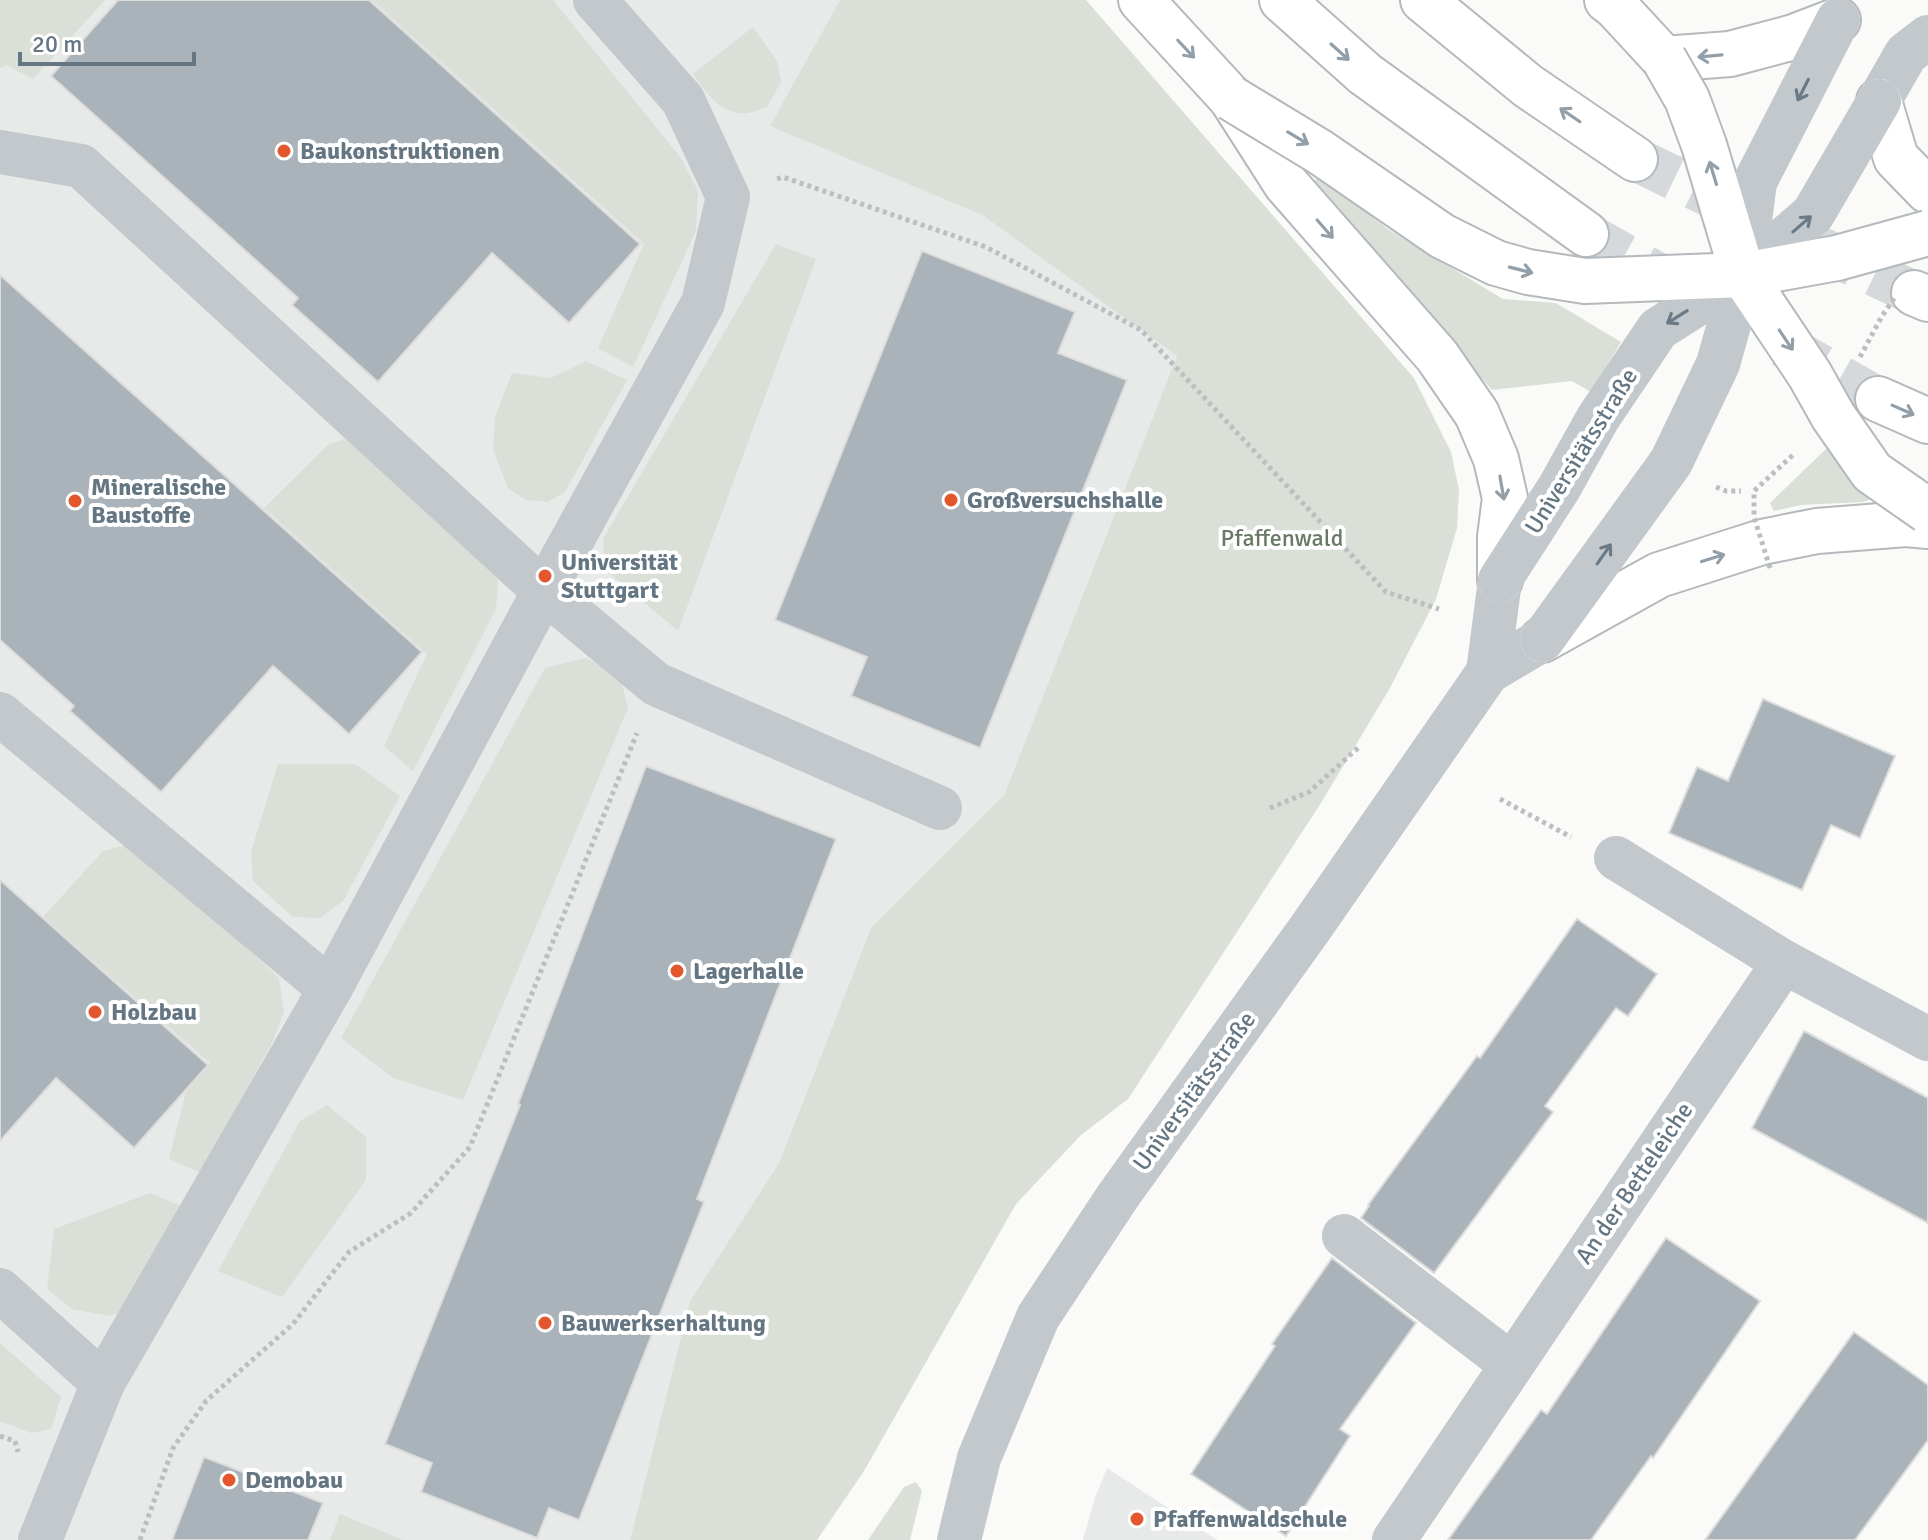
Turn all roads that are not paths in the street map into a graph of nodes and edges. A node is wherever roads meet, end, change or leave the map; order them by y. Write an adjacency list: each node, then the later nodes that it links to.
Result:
1 (595, 0): 22 (street)
2 (1141, 0): 9 (highway, one-way to 9)
3 (1282, 0): 15 (highway, one-way to 15)
4 (1423, 0): 12 (highway, one-way to 4)
5 (1607, 0): 8 (highway)
6 (1844, 10): 8 (highway, one-way to 8); 16 (street, Universitätsstraße, one-way to 16, bridge)
7 (1917, 46): 10 (street, Universitätsstraße)
8 (1664, 59): 16 (highway, one-way to 8, bridge)
9 (1231, 98): 16 (highway, one-way to 16, bridge); 21 (highway, one-way to 21)
10 (1879, 101): 13 (highway); 16 (street, Universitätsstraße, one-way to 10, bridge)
11 (0, 152): 22 (street)
12 (1635, 159)
13 (1928, 191)
14 (1928, 233): 16 (highway, bridge)
15 (1586, 234)
16 (1743, 275): 19 (highway, one-way to 19, bridge); 21 (street, Universitätsstraße, one-way to 21, bridge); 23 (street, Universitätsstraße, one-way to 16, bridge)
17 (1878, 399): 18 (highway, one-way to 18)
18 (1928, 421)
19 (1928, 511)
20 (1928, 526): 23 (highway, one-way to 20, bridge)
21 (1500, 580): 24 (street, Universitätsstraße)
22 (544, 591): 26 (street); 29 (street)
23 (1542, 640): 24 (street, Universitätsstraße)
24 (1488, 672): 36 (street, Universitätsstraße)
25 (0, 714): 29 (street)
26 (940, 808)
27 (1616, 858): 28 (street)
28 (1784, 962): 30 (street); 33 (street, An der Betteleiche)
29 (330, 989): 34 (street)
30 (1928, 1039)
31 (1344, 1236): 33 (street)
32 (0, 1290): 34 (street)
33 (1511, 1364): 37 (street, An der Betteleiche)
34 (103, 1383): 35 (street)
35 (40, 1540)
36 (959, 1540)
37 (1394, 1540)

